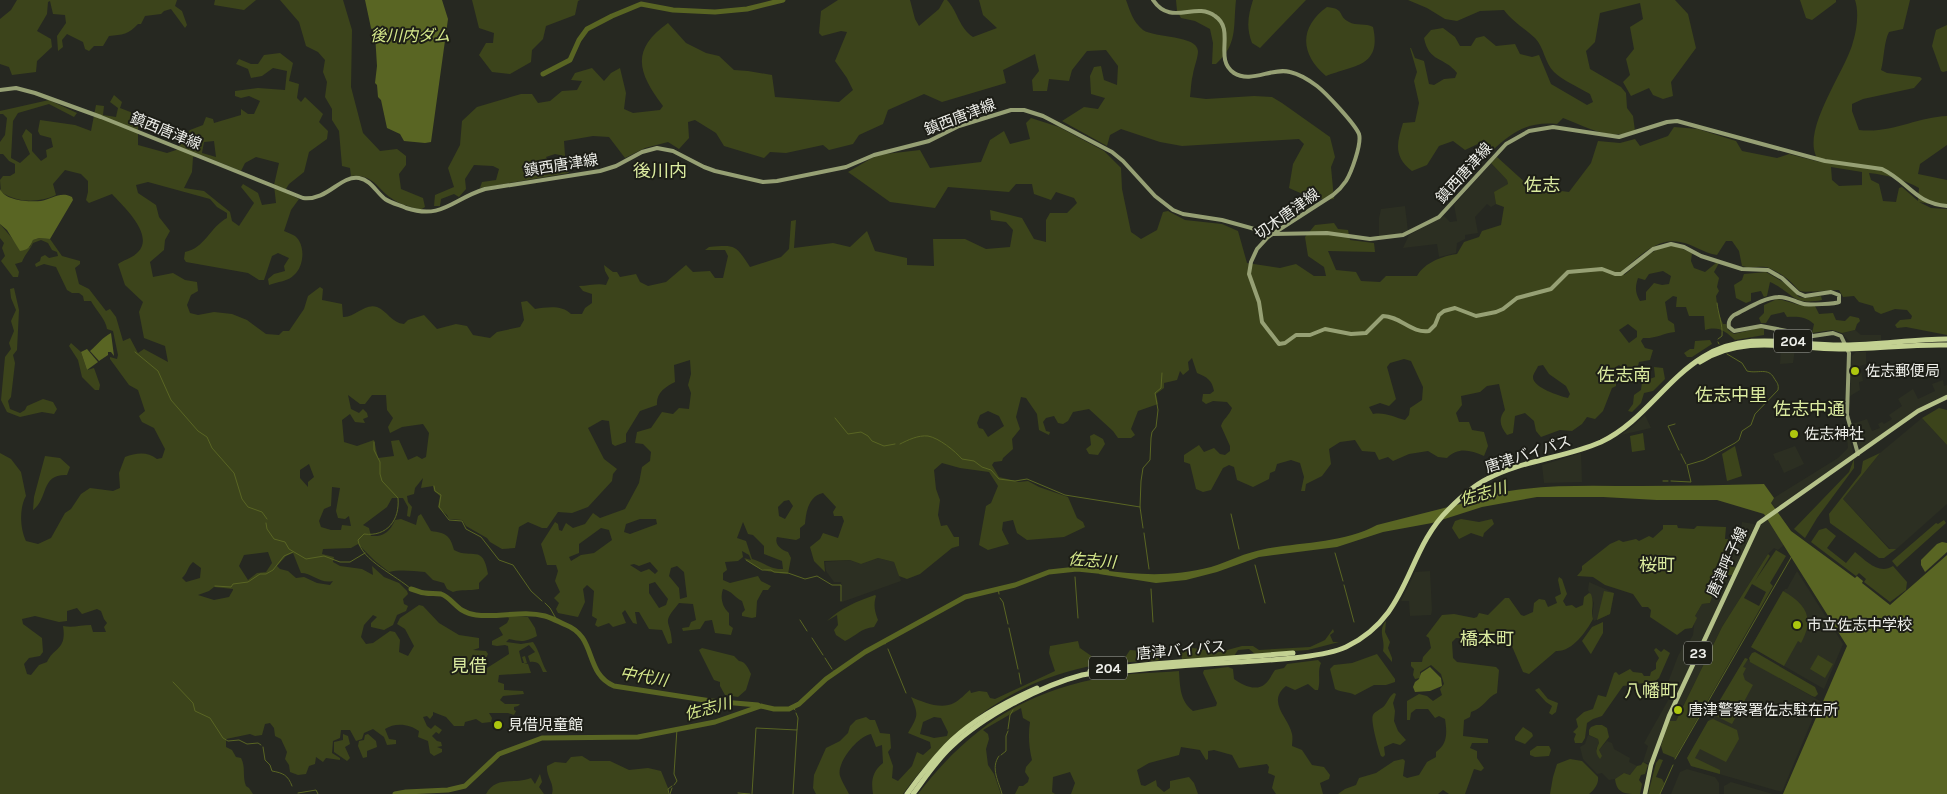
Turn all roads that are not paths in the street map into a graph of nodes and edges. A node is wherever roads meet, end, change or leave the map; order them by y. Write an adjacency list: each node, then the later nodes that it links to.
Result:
1 (1153, 0): 4 (main road, 切木唐津線)
2 (0, 90): 4 (main road, 鎮西唐津線)
3 (1947, 206): 4 (main road, 鎮西唐津線)
4 (1273, 234): 7 (main road, 切木唐津線)
5 (1947, 339): 7 (highway, 唐津バイパス / 204)
6 (1947, 345): 7 (highway, 唐津バイパス / 204)
7 (1847, 347): 9 (main road); 10 (highway, 唐津バイパス / 204)
8 (1947, 397): 9 (main road, 唐津呼子線 / 23)
9 (1858, 454): 13 (main road, 唐津呼子線 / 23)
10 (1350, 644): 11 (highway, 唐津バイパス / 204); 12 (highway, 唐津バイパス / 204)
11 (907, 794)
12 (913, 794)
13 (1645, 794)

